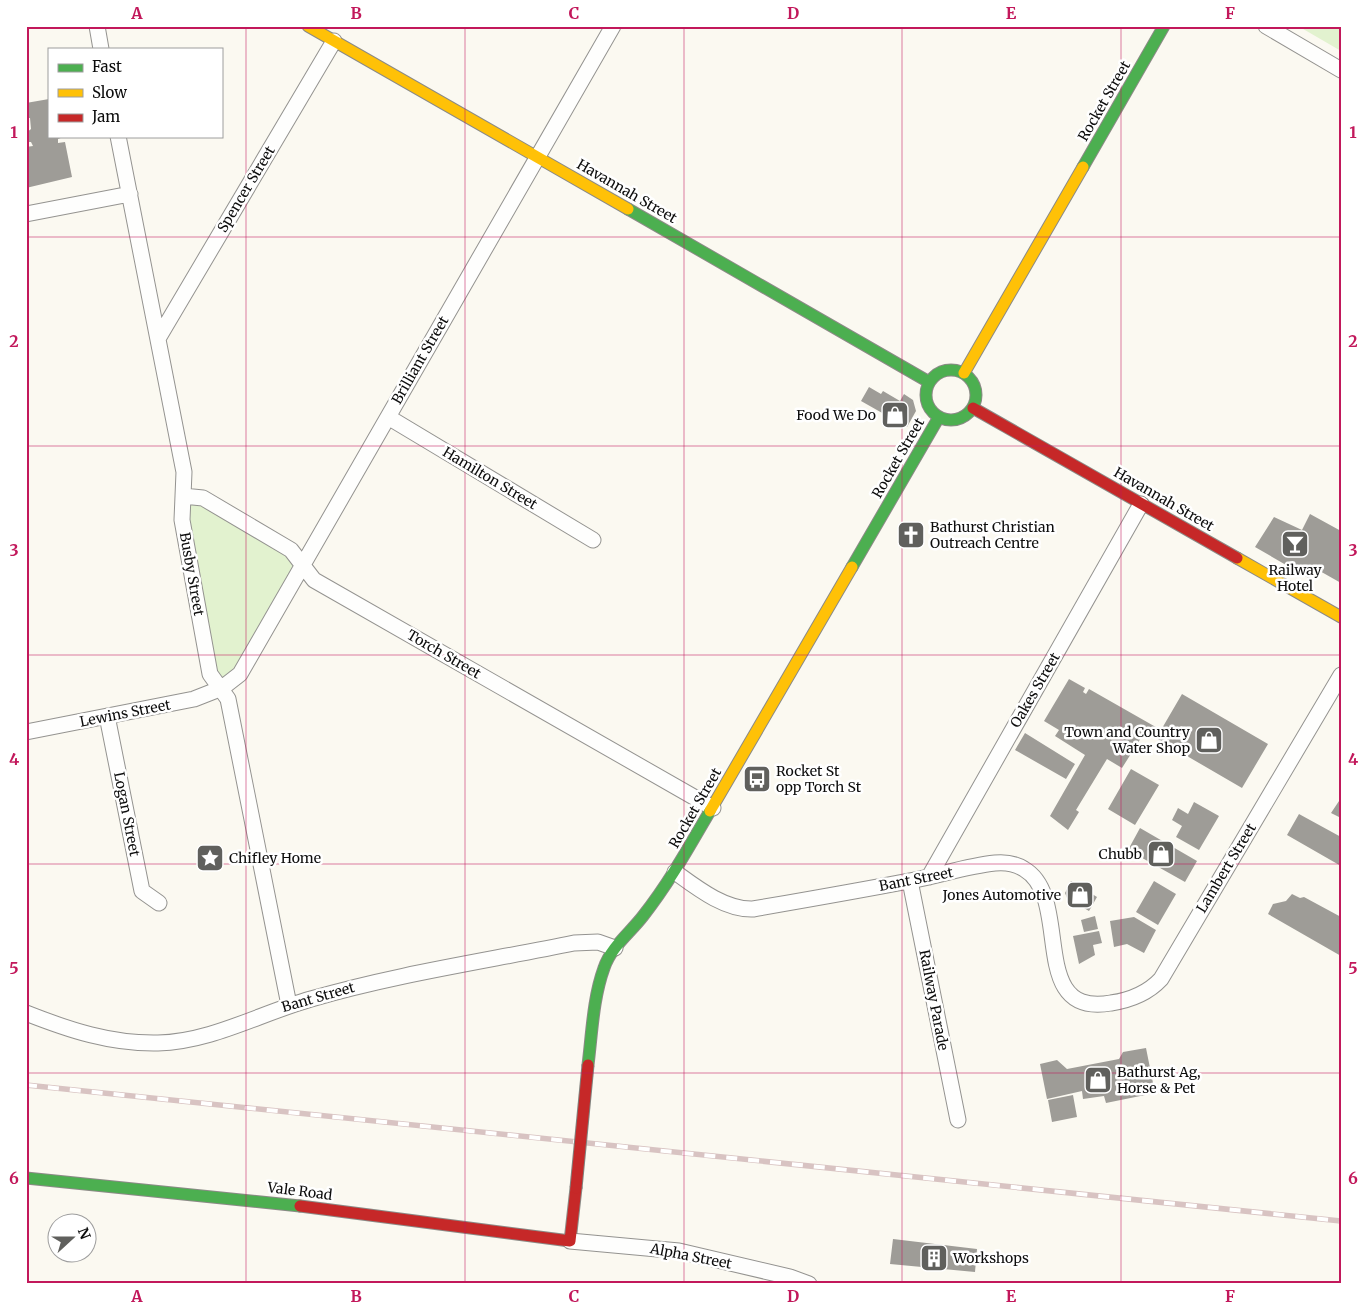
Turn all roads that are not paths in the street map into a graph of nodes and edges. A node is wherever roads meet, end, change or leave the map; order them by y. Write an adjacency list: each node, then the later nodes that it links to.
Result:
1 (97, 26): 7 (street)
2 (308, 26): 6 (main road, Havannah Street)
3 (613, 26): 10 (street, Brilliant Street)
4 (1164, 26): 14 (main road, Rocket Street)
5 (1266, 26): 8 (street)
6 (334, 41): 10 (main road, Havannah Street); 13 (street, Spencer Street)
7 (101, 48)
8 (1341, 70)
9 (118, 138): 11 (street, Busby Street)
10 (537, 157): 15 (main road, Havannah Street); 17 (street, Brilliant Street)
11 (130, 194): 12 (street); 13 (street, Busby Street)
12 (26, 214)
13 (158, 337): 19 (street, Busby Street)
14 (964, 373): 15 (main road); 16 (main road)
15 (930, 382): 18 (main road)
16 (973, 408): 18 (main road); 20 (main road, Havannah Street)
17 (388, 417): 21 (street, Hamilton Street); 22 (street, Brilliant Street)
18 (939, 417): 28 (main road, Rocket Street)
19 (183, 496): 22 (street, Torch Street); 25 (street, Busby Street)
20 (1141, 504): 23 (main road, Havannah Street); 30 (street, Oakes Street)
21 (593, 540)
22 (302, 565): 25 (street, Brilliant Street); 28 (street, Torch Street)
23 (1341, 617)
24 (1341, 674): 34 (street, Lambert Street)
25 (222, 688): 26 (street, Lewins Street); 35 (street, Busby Street)
26 (107, 716): 27 (street, Lewins Street); 32 (street, Logan Street)
27 (26, 732)
28 (713, 808): 29 (main road, Rocket Street)
29 (675, 872): 31 (street, Bant Street); 33 (main road, Rocket Street)
30 (929, 877): 31 (street, Bant Street); 34 (street, Bant Street)
31 (910, 881): 37 (street, Railway Parade)
32 (159, 903)
33 (615, 948): 35 (street, Bant Street); 39 (main road, Rocket Street, bridge)
34 (1073, 999)
35 (289, 1005): 36 (street, Bant Street)
36 (26, 1013)
37 (958, 1120)
38 (26, 1178): 39 (main road, Vale Road)
39 (570, 1241): 40 (street, Alpha Street)
40 (809, 1284)

